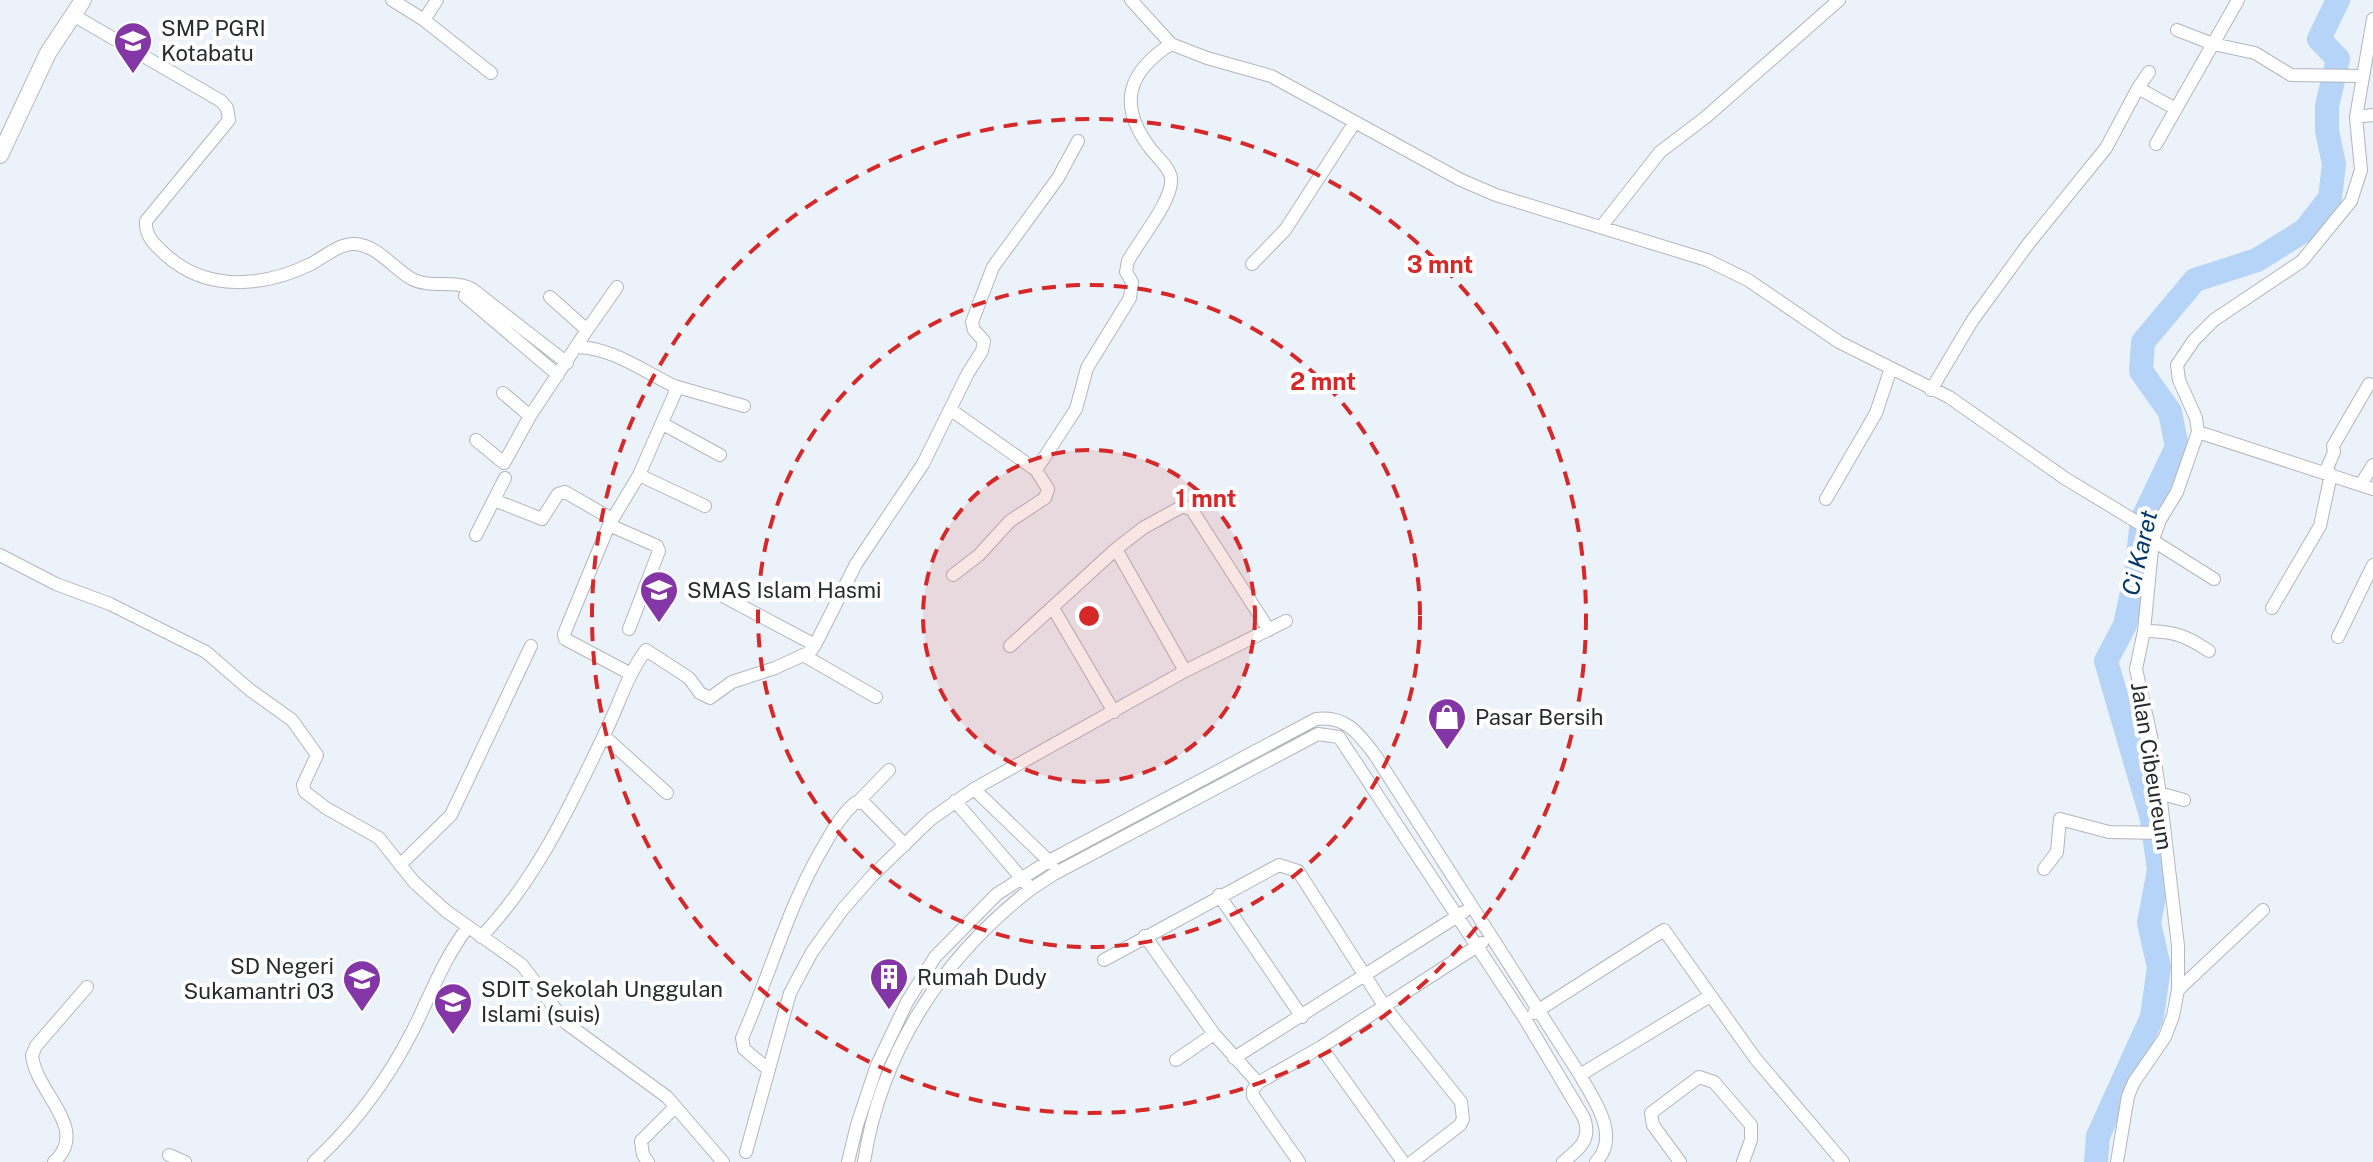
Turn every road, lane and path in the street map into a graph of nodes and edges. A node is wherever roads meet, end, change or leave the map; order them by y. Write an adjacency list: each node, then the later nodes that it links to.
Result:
1 (83, 0): 7 (main road)
2 (392, 0): 9 (street)
3 (437, 0): 9 (street)
4 (1131, 0): 11 (street)
5 (1839, 0): 24 (street)
6 (2238, 0): 12 (street)
7 (73, 15): 23 (main road); 31 (street)
8 (2373, 19): 13 (street)
9 (424, 20): 15 (street)
10 (2177, 30): 12 (street)
11 (1171, 44): 20 (street); 46 (street)
12 (2213, 44): 13 (street); 17 (street)
13 (2366, 70): 19 (street)
14 (2149, 72): 16 (street)
15 (491, 73)
16 (2138, 88): 17 (street); 36 (street)
17 (2174, 108): 22 (street)
18 (2373, 115): 19 (street)
19 (2356, 117): 42 (street)
20 (1355, 122): 24 (street); 25 (street)
21 (1078, 141): 39 (street)
22 (2156, 144)
23 (0, 155)
24 (1601, 227): 32 (street)
25 (1252, 264)
26 (617, 287): 29 (street)
27 (465, 296): 33 (street)
28 (550, 297): 29 (street)
29 (587, 330): 30 (street)
30 (577, 347): 31 (street); 35 (street)
31 (567, 363): 33 (street)
32 (1891, 368): 36 (street); 51 (street)
33 (558, 375): 40 (street)
34 (2369, 384): 47 (street)
35 (674, 386): 38 (street); 41 (street)
36 (1931, 390): 56 (street)
37 (503, 393): 40 (street)
38 (744, 406)
39 (951, 410): 46 (street); 70 (street)
40 (530, 416): 43 (street)
41 (663, 424): 44 (street); 48 (street)
42 (2198, 432): 47 (street); 56 (street, Jalan Cibeureum)
43 (476, 440)
44 (720, 455)
45 (2373, 465): 50 (street)
46 (1036, 470): 60 (street)
47 (2328, 474): 50 (street); 64 (street)
48 (639, 475): 53 (street); 54 (street)
49 (505, 478): 52 (street)
50 (2367, 486)
51 (1826, 499)
52 (494, 500): 54 (street); 55 (street)
53 (705, 506)
54 (610, 522): 66 (street); 76 (street)
55 (476, 535)
56 (2154, 535): 61 (street); 68 (street, Jalan Cibeureum)
57 (1116, 549): 63 (street); 67 (street); 75 (street)
58 (0, 555): 90 (street)
59 (2373, 565): 69 (street)
60 (953, 575)
61 (2214, 579)
62 (719, 594): 70 (street)
63 (1053, 608): 72 (street); 78 (street)
64 (2272, 608)
65 (1286, 621): 67 (street)
66 (629, 629)
67 (1269, 630): 75 (street)
68 (2144, 631): 73 (street); 83 (street, Jalan Cibeureum)
69 (2338, 637)
70 (815, 645): 74 (street)
71 (531, 646): 90 (street)
72 (1010, 646)
73 (2209, 651)
74 (803, 655): 76 (street); 77 (street)
75 (1185, 671): 78 (street)
76 (631, 674): 79 (street)
77 (876, 697)
78 (1114, 712): 81 (street)
79 (604, 736): 82 (street); 101 (street)
80 (889, 770): 85 (street)
81 (974, 789): 86 (street); 89 (street)
82 (667, 793)
83 (2159, 793): 84 (street); 87 (street, Jalan Cibeureum)
84 (2184, 800)
85 (859, 801): 88 (street); 117 (street)
86 (955, 801): 88 (street); 93 (street)
87 (2156, 834): 91 (street); 107 (street, Jalan Cibeureum)
88 (905, 845): 117 (street)
89 (1049, 861): 92 (street); 93 (street); 96 (street)
90 (400, 865): 99 (street)
91 (2044, 869)
92 (1060, 871): 94 (street); 98 (street)
93 (1021, 877): 94 (street); 128 (street)
94 (1031, 889): 129 (street)
95 (1219, 895): 100 (street); 105 (street); 111 (street)
96 (1472, 906): 98 (street); 102 (street)
97 (2263, 910): 107 (street)
98 (1458, 917): 103 (street); 105 (street)
99 (467, 928): 101 (street); 125 (street)
100 (1145, 936): 104 (street); 113 (street)
101 (481, 937): 127 (street)
102 (1491, 937): 103 (street); 110 (street)
103 (1477, 947): 109 (street); 112 (street)
104 (1104, 960)
105 (1364, 976): 109 (street); 111 (street)
106 (87, 987): 123 (street)
107 (2178, 990): 138 (street, Jalan Cibeureum)
108 (1710, 996): 110 (street); 118 (street); 137 (street)
109 (1385, 1007): 114 (street); 132 (street)
110 (1540, 1010): 112 (street); 118 (street)
111 (1302, 1017): 115 (street)
112 (1525, 1019): 133 (street)
113 (1214, 1034): 115 (street); 116 (street)
114 (1321, 1047): 119 (street); 131 (street)
115 (1234, 1058): 119 (street)
116 (1176, 1060)
117 (769, 1070): 121 (street)
118 (1580, 1075): 134 (street)
119 (1258, 1083): 130 (street)
120 (670, 1112): 126 (street)
121 (746, 1152)
122 (169, 1155): 124 (street)
123 (54, 1162)
124 (185, 1162)
125 (314, 1162)
126 (648, 1162)
127 (723, 1162)
128 (848, 1162)
129 (864, 1162)
130 (1299, 1162)
131 (1403, 1162)
132 (1412, 1162)
133 (1563, 1162)
134 (1596, 1162)
135 (1680, 1162): 136 (street)
136 (1743, 1162)
137 (1843, 1162)
138 (2117, 1162)

